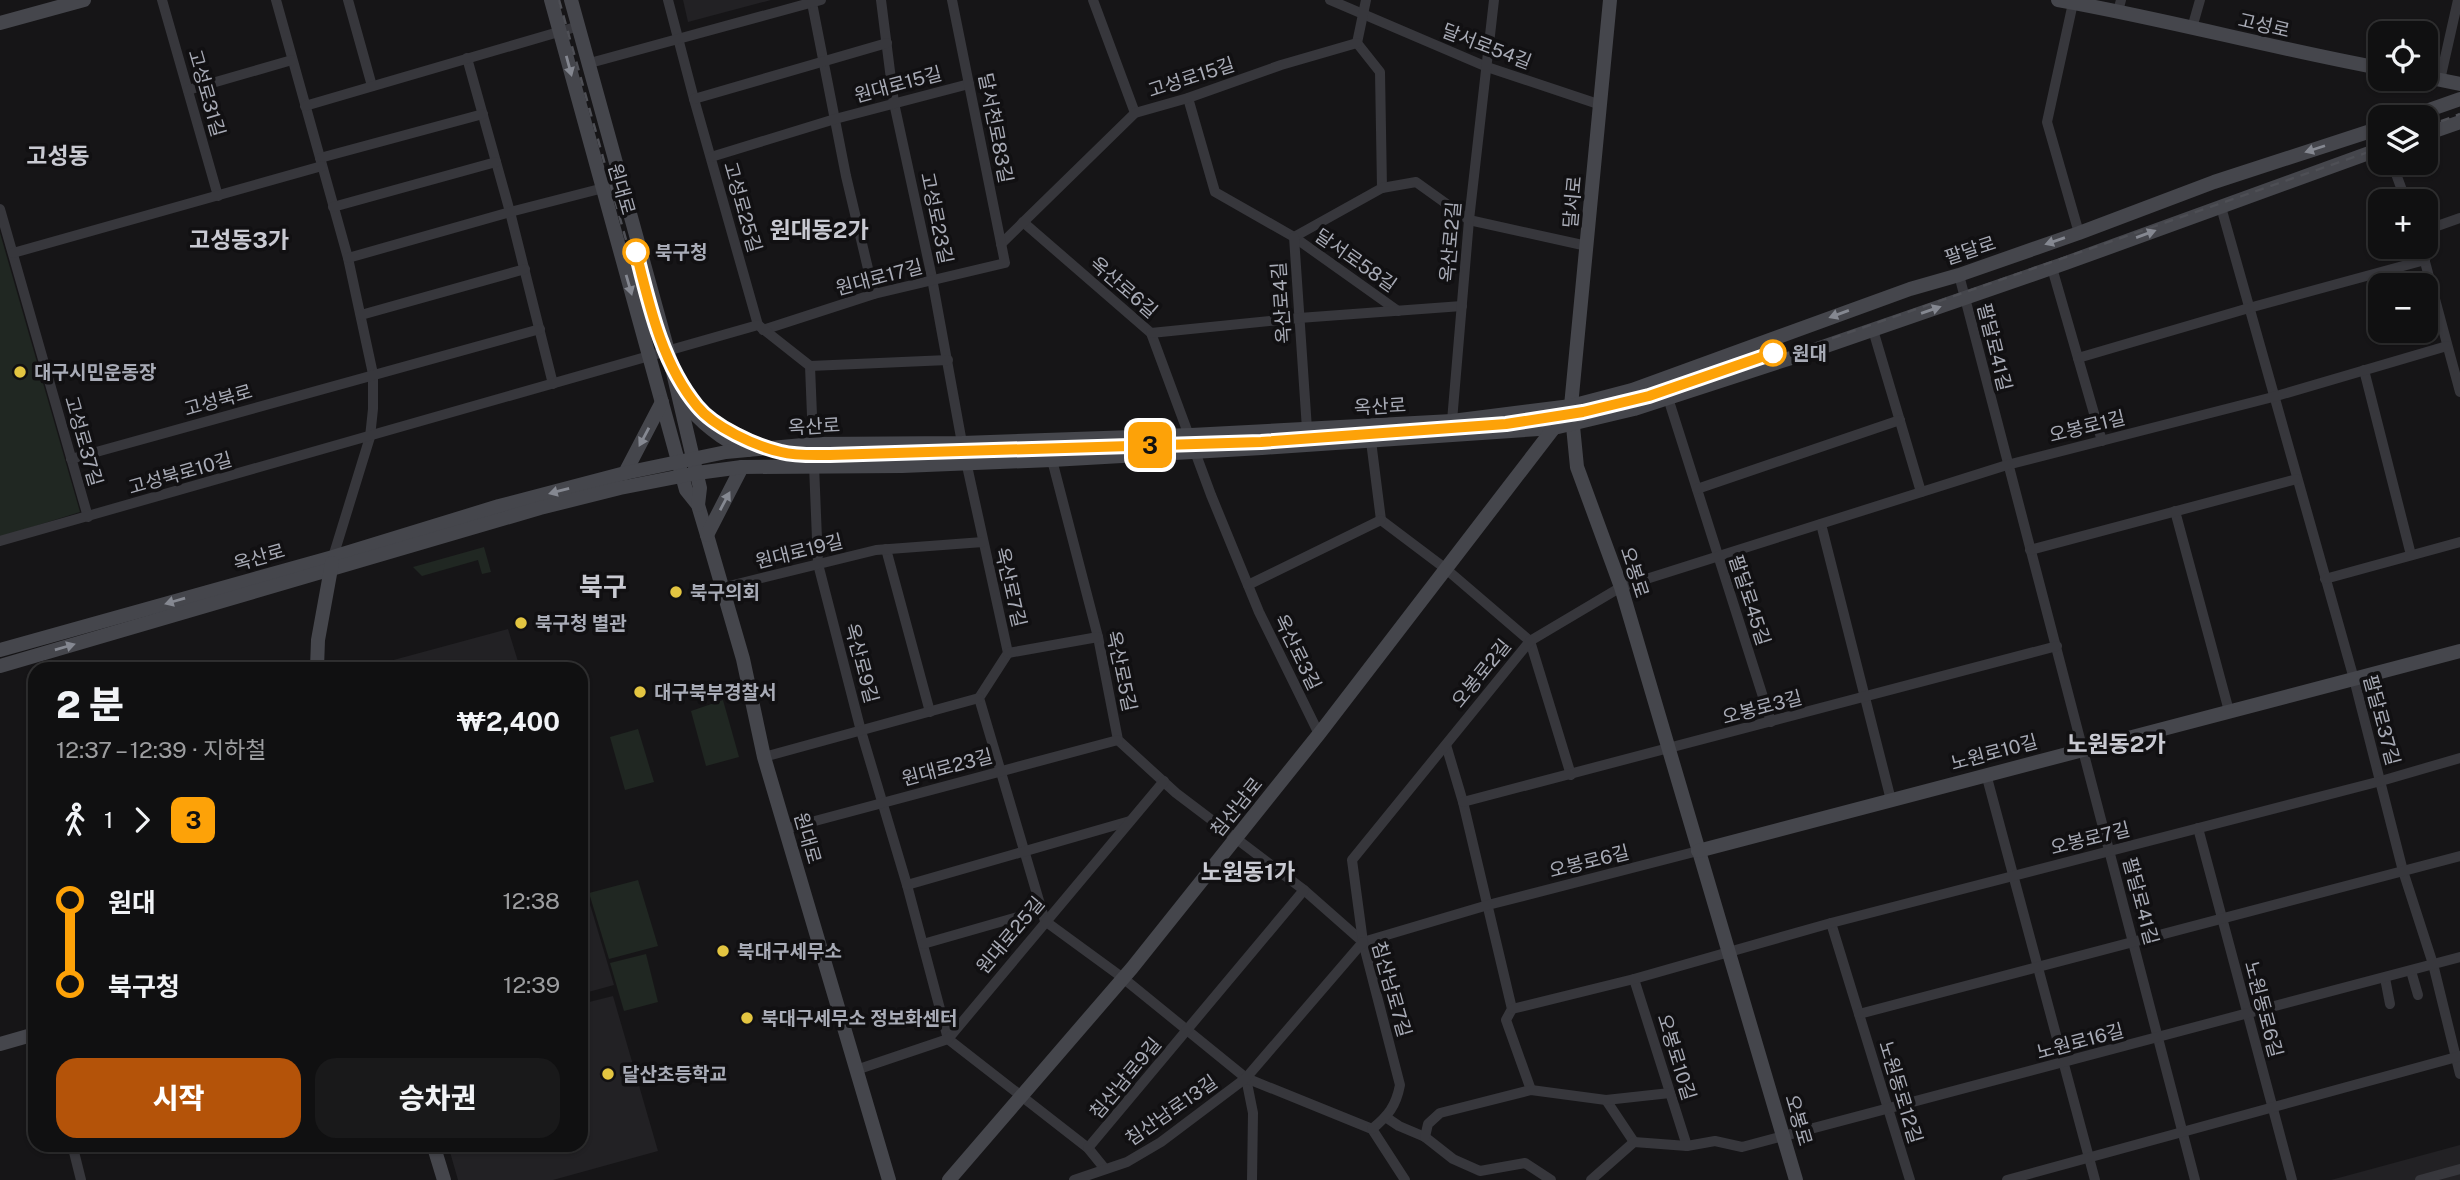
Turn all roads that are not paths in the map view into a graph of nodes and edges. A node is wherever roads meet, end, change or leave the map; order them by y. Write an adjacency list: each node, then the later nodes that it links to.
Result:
1 (84, 0): 21 (main road)
2 (162, 0): 39 (street, 고성로31길)
3 (276, 0): 29 (street)
4 (348, 0): 38 (street)
5 (551, 0): 24 (main road, 원대로)
6 (572, 0): 22 (main road, 원대로)
7 (668, 0): 25 (street, 고성로25길)
8 (881, 0): 26 (street, 고성로23길)
9 (952, 0): 36 (street, 달서천로83길)
10 (1093, 0): 47 (street)
11 (1330, 0): 20 (street, 달서로54길)
12 (1366, 0): 20 (street)
13 (1494, 0): 34 (street, 옥산로2길)
14 (1610, 0): 44 (main road, 달서로)
15 (2200, 0): 23 (street)
16 (2458, 0): 32 (street)
17 (816, 1): 25 (street); 30 (street)
18 (2066, 1): 19 (main road, 고성로); 69 (street)
19 (2120, 5): 23 (main road, 고성로)
20 (1362, 13): 27 (street); 34 (street, 달서로54길)
21 (0, 23)
22 (579, 26): 24 (street); 31 (main road, 원대로)
23 (2192, 28): 33 (main road, 고성로)
24 (559, 32): 28 (street); 59 (main road, 원대로, one-way to 59)
25 (678, 39): 31 (street); 41 (street, 고성로25길)
26 (887, 43): 30 (street); 43 (street, 고성로23길)
27 (1357, 43): 40 (street, 고성로15길); 58 (street)
28 (467, 58): 38 (street); 48 (street)
29 (292, 61): 39 (street); 45 (street)
30 (824, 62): 41 (street); 49 (street)
31 (590, 63): 57 (main road, 원대로)
32 (2438, 63)
33 (2368, 66)
34 (1487, 67): 44 (street, 달서로54길); 66 (street, 옥산로2길)
35 (2438, 80): 37 (main road)
36 (969, 84): 43 (street, 원대로15길); 71 (street, 달서천로83길)
37 (2460, 84)
38 (372, 86): 45 (street)
39 (188, 90): 60 (street, 고성로31길)
40 (1188, 98): 47 (street, 고성로15길); 70 (street, 옥산로4길)
41 (694, 99): 54 (street, 고성로25길)
42 (2460, 99): 46 (main road)
43 (894, 103): 49 (street, 원대로15길); 80 (street, 고성로23길)
44 (1601, 105): 72 (main road, 달서로)
45 (305, 106): 55 (street)
46 (2438, 107)
47 (1135, 113): 67 (street, 고성로15길)
48 (483, 114): 55 (street); 56 (street)
49 (835, 119): 54 (street, 원대로15길); 81 (street, 원대로15길)
50 (2457, 125): 51 (main road)
51 (2438, 131)
52 (2368, 132): 69 (main road, 팔달로, one-way to 69)
53 (2368, 153): 62 (main road)
54 (711, 158): 88 (street, 고성로25길)
55 (321, 162): 60 (street); 61 (street)
56 (496, 162): 61 (street); 64 (street)
57 (623, 183): 59 (street); 93 (main road, 원대로)
58 (1382, 188): 66 (street); 70 (street)
59 (602, 189): 64 (street); 94 (main road, 원대로, one-way to 94)
60 (218, 195): 73 (street)
61 (333, 206): 74 (street)
62 (2221, 207): 77 (main road, one-way to 62); 84 (street, 팔달로37길)
63 (0, 209): 73 (street, 고성로37길)
64 (510, 212): 74 (street); 78 (street)
65 (2460, 218): 68 (street)
66 (1469, 220): 72 (street); 83 (street, 옥산로2길)
67 (1023, 222): 71 (street, 고성로15길); 91 (street, 옥산로6길)
68 (2438, 226)
69 (2079, 233): 79 (main road, 팔달로, one-way to 79)
70 (1294, 237): 85 (street, 달서로58길); 87 (street, 옥산로4길)
71 (1001, 244): 76 (street, 달서천로83길)
72 (1587, 246): 106 (main road, 달서로)
73 (13, 253): 120 (street, 고성로37길)
74 (348, 258): 86 (street)
75 (2425, 261): 84 (street); 92 (street)
76 (1005, 263): 80 (street, 원대로17길)
77 (2052, 268): 82 (main road); 95 (street)
78 (525, 269): 86 (street); 89 (street)
79 (1959, 275): 82 (street, 팔달로41길); 106 (main road, 팔달로, one-way to 106)
80 (932, 281): 81 (street, 원대로17길); 96 (street, 고성로23길)
81 (874, 294): 88 (street, 원대로17길)
82 (1965, 298): 90 (main road, one-way to 82); 125 (street, 팔달로41길)
83 (1462, 306): 85 (street, 달서로58길); 108 (street, 옥산로2길)
84 (2249, 308): 95 (street); 103 (street, 팔달로37길)
85 (1398, 311): 87 (street, 달서로58길)
86 (361, 315): 99 (street)
87 (1299, 318): 91 (street, 달서로58길); 111 (street, 옥산로4길)
88 (760, 327): 93 (street); 97 (street)
89 (540, 329): 99 (street, 고성북로); 100 (street)
90 (1873, 330): 104 (main road); 107 (street)
91 (1151, 333): 112 (street, 옥산로6길)
92 (2447, 346): 98 (street, 오봉로1길); 101 (street)
93 (668, 351): 94 (street); 102 (main road, 원대로)
94 (650, 357): 100 (street); 105 (main road, 원대로)
95 (2078, 358): 115 (street)
96 (948, 360): 97 (street); 116 (street, 고성로23길)
97 (810, 366): 117 (street)
98 (2364, 370): 103 (street, 오봉로1길); 144 (street)
99 (373, 374): 113 (street); 120 (street, 고성북로)
100 (554, 384): 113 (street)
101 (2460, 392)
102 (679, 394): 118 (main road); 124 (main road, 원대로)
103 (2273, 397): 115 (street, 오봉로1길); 130 (street, 팔달로37길)
104 (1668, 398): 109 (main road); 131 (street, 팔달로45길)
105 (662, 402): 121 (main road, 원대로); 128 (main road, one-way to 128)
106 (1570, 407): 108 (main road, 옥산로); 109 (main road, 오봉로); 110 (main road, 침산남로)
107 (1900, 420): 131 (street); 132 (street)
108 (1452, 421): 111 (main road, 옥산로)
109 (1571, 424): 110 (main road); 151 (main road, 오봉로)
110 (1554, 428): 114 (main road); 148 (main road, 침산남로)
111 (1307, 429): 112 (main road, 옥산로)
112 (1191, 435): 116 (main road, 옥산로); 119 (street, 옥산로3길)
113 (369, 438): 135 (street, 고성북로10길); 146 (street)
114 (1371, 441): 119 (main road); 136 (street, 옥산로)
115 (2102, 441): 125 (street, 오봉로1길)
116 (962, 443): 117 (main road, 옥산로); 123 (street, 옥산로7길)
117 (814, 444): 118 (main road, 옥산로); 126 (street, 옥산로9길)
118 (750, 450): 124 (main road, 옥산로)
119 (1196, 450): 122 (main road); 150 (street, 옥산로3길)
120 (71, 459): 135 (street, 고성로37길)
121 (678, 460): 124 (main road, 옥산로); 128 (main road, 옥산로); 129 (main road, 원대로)
122 (1052, 460): 123 (main road); 153 (street, 옥산로5길)
123 (967, 463): 126 (main road); 140 (street, 옥산로7길)
124 (696, 465): 127 (main road); 129 (main road, 옥산로); 133 (main road, 원대로)
125 (2007, 465): 132 (street, 오봉로1길); 143 (street, 팔달로41길)
126 (814, 466): 127 (main road); 147 (street, 옥산로9길)
127 (742, 467): 138 (main road, one-way to 127)
128 (625, 473): 146 (main road, 옥산로, one-way to 146)
129 (682, 476): 133 (main road, 원대로); 146 (main road, 옥산로)
130 (2297, 479): 134 (street); 149 (street, 팔달로37길)
131 (1696, 489): 145 (street, 팔달로45길)
132 (1921, 492): 137 (street, 오봉로1길)
133 (698, 505): 138 (main road, 원대로)
134 (2175, 511): 143 (street); 164 (street)
135 (88, 517): 139 (street, 고성북로10길)
136 (1381, 520): 148 (street); 150 (street)
137 (1821, 524): 145 (street, 오봉로1길); 162 (street)
138 (707, 535): 152 (main road, 원대로)
139 (0, 541)
140 (983, 542): 142 (street, 원대로19길); 158 (street, 옥산로7길)
141 (2460, 542): 144 (street)
142 (886, 549): 147 (street, 원대로19길); 165 (street)
143 (2030, 550): 155 (street, 팔달로41길)
144 (2412, 555): 149 (street)
145 (1718, 556): 151 (street, 오봉로1길); 166 (street, 팔달로45길)
146 (332, 562): 156 (main road, 옥산로, one-way to 156); 159 (main road); 160 (main road, 옥산로, one-way to 146)
147 (818, 564): 152 (street, 원대로19길); 167 (street, 옥산로9길)
148 (1446, 569): 154 (street); 168 (main road, 침산남로)
149 (2325, 579): 161 (street, 팔달로37길)
150 (1248, 585): 168 (street, 옥산로3길)
151 (1621, 587): 154 (street, 오봉로2길); 172 (main road, 오봉로)
152 (721, 588): 173 (main road, 원대로)
153 (1098, 637): 158 (street); 169 (street, 옥산로5길)
154 (1530, 641): 170 (street, 오봉로2길); 177 (street)
155 (2057, 646): 162 (street, 오봉로3길); 171 (street, 팔달로41길)
156 (0, 650)
157 (2460, 651): 161 (main road, 노원로10길)
158 (1008, 653): 163 (street, 옥산로7길)
159 (317, 662)
160 (0, 666)
161 (2354, 679): 164 (main road, 노원로10길); 179 (street, 팔달로37길)
162 (1864, 697): 166 (street, 오봉로3길); 180 (street)
163 (979, 698): 165 (street); 175 (street)
164 (2229, 711): 171 (main road, 노원로10길)
165 (930, 712): 167 (street)
166 (1771, 722): 172 (street, 오봉로3길)
167 (861, 731): 173 (street); 182 (street, 옥산로9길)
168 (1320, 734): 186 (main road, 침산남로)
169 (1118, 740): 175 (street, 원대로23길); 178 (street, 옥산로5길)
170 (1446, 745): 181 (street); 199 (street, 오봉로2길)
171 (2084, 748): 176 (main road, 노원로10길); 188 (street, 팔달로41길)
172 (1669, 750): 177 (street); 187 (main road, 오봉로)
173 (765, 757): 185 (main road, 원대로)
174 (2460, 758): 179 (street, 오봉로7길)
175 (1001, 771): 182 (street, 원대로23길); 189 (street)
176 (1986, 774): 180 (main road, 노원로10길); 192 (street)
177 (1571, 775): 181 (street)
178 (1164, 781): 183 (street, 원대로25길); 186 (street, 옥산로5길)
179 (2381, 781): 184 (street, 오봉로7길); 191 (street, 팔달로37길)
180 (1891, 800): 187 (main road, 노원로10길)
181 (1463, 802): 195 (street)
182 (882, 803): 185 (street, 원대로23길); 193 (street, 옥산로9길)
183 (1130, 821): 189 (street); 196 (street, 원대로25길)
184 (2198, 828): 188 (street, 오봉로7길); 197 (street, 노원동로6길)
185 (785, 829): 222 (main road, 원대로)
186 (1235, 839): 194 (street, 침산남로7길); 207 (main road, 침산남로)
187 (1698, 851): 195 (street, 오봉로6길); 202 (main road, 오봉로)
188 (2109, 851): 192 (street, 오봉로7길); 200 (street, 팔달로41길)
189 (1025, 852): 193 (street); 196 (street)
190 (2460, 856): 191 (street)
191 (2403, 871): 197 (street); 204 (street, 팔달로37길)
192 (2013, 876): 198 (street, 오봉로7길); 205 (street)
193 (907, 885): 201 (street, 옥산로9길)
194 (1304, 890): 199 (street, 침산남로7길); 215 (street)
195 (1488, 905): 199 (street, 오봉로6길); 212 (street)
196 (1043, 915): 201 (street); 207 (street); 218 (street, 원대로25길)
197 (2222, 919): 200 (street); 214 (street, 노원동로6길)
198 (1831, 923): 202 (street, 오봉로7길); 213 (street, 노원동로12길)
199 (1363, 942): 224 (street, 침산남로13길); 231 (street, 침산남로7길)
200 (2133, 942): 205 (street); 217 (street, 팔달로41길)
201 (923, 944): 218 (street, 옥산로9길)
202 (1729, 950): 209 (street); 235 (main road, 오봉로)
203 (2460, 957): 204 (street, 노원로16길)
204 (2433, 964): 206 (street, 노원로16길); 220 (street, 팔달로37길)
205 (2037, 967): 213 (street); 221 (street)
206 (2411, 971): 208 (street, 노원로16길); 210 (street)
207 (1123, 978): 215 (street, 침산남로9길); 227 (main road, 침산남로)
208 (2385, 978): 211 (street); 214 (street, 노원로16길)
209 (1634, 979): 212 (street); 226 (street, 오봉로10길)
210 (2418, 995)
211 (2390, 1004)
212 (1512, 1009): 225 (street)
213 (1859, 1014): 230 (street, 노원동로12길)
214 (2248, 1014): 217 (street, 노원로16길); 229 (street, 노원동로6길)
215 (1188, 1031): 224 (street, 침산남로9길); 238 (street, 침산남로9길)
216 (28, 1036): 219 (main road)
217 (2158, 1038): 221 (street, 노원로16길); 233 (street, 팔달로41길)
218 (948, 1039): 222 (street); 227 (street)
219 (0, 1044)
220 (2458, 1056): 223 (street, 팔달로37길); 229 (street)
221 (2063, 1063): 230 (street, 노원로16길); 241 (street)
222 (856, 1070): 246 (main road, 원대로)
223 (2460, 1074)
224 (1246, 1078): 232 (street, 침산남로13길); 242 (street, 침산남로13길); 249 (street)
225 (1531, 1090): 228 (street); 234 (street)
226 (1670, 1093): 228 (street); 237 (street, 오봉로10길)
227 (1021, 1096): 238 (street); 247 (main road, 침산남로)
228 (1606, 1100): 236 (street)
229 (2273, 1108): 233 (street); 258 (street, 노원동로6길)
230 (1888, 1110): 235 (street, 노원로16길); 254 (street, 노원동로12길)
231 (1387, 1118): 232 (street); 234 (street)
232 (1371, 1129): 250 (street)
233 (2183, 1133): 241 (street); 257 (street, 팔달로41길)
234 (1425, 1137): 251 (street)
235 (1784, 1137): 237 (street); 253 (main road, 오봉로)
236 (1634, 1142): 237 (street); 252 (street)
237 (1687, 1146)
238 (1088, 1149): 242 (street)
239 (74, 1152): 244 (street)
240 (435, 1152): 245 (main road)
241 (2089, 1157): 255 (street); 256 (street)
242 (1105, 1169): 248 (street, 침산남로13길)
243 (2460, 1169): 259 (street)
244 (81, 1180)
245 (444, 1180)
246 (889, 1180)
247 (949, 1180)
248 (1074, 1180)
249 (1252, 1180)
250 (1405, 1180)
251 (1550, 1180)
252 (1591, 1180)
253 (1796, 1180)
254 (1910, 1180)
255 (2007, 1180)
256 (2095, 1180)
257 (2195, 1180)
258 (2292, 1180)
259 (2420, 1180)

